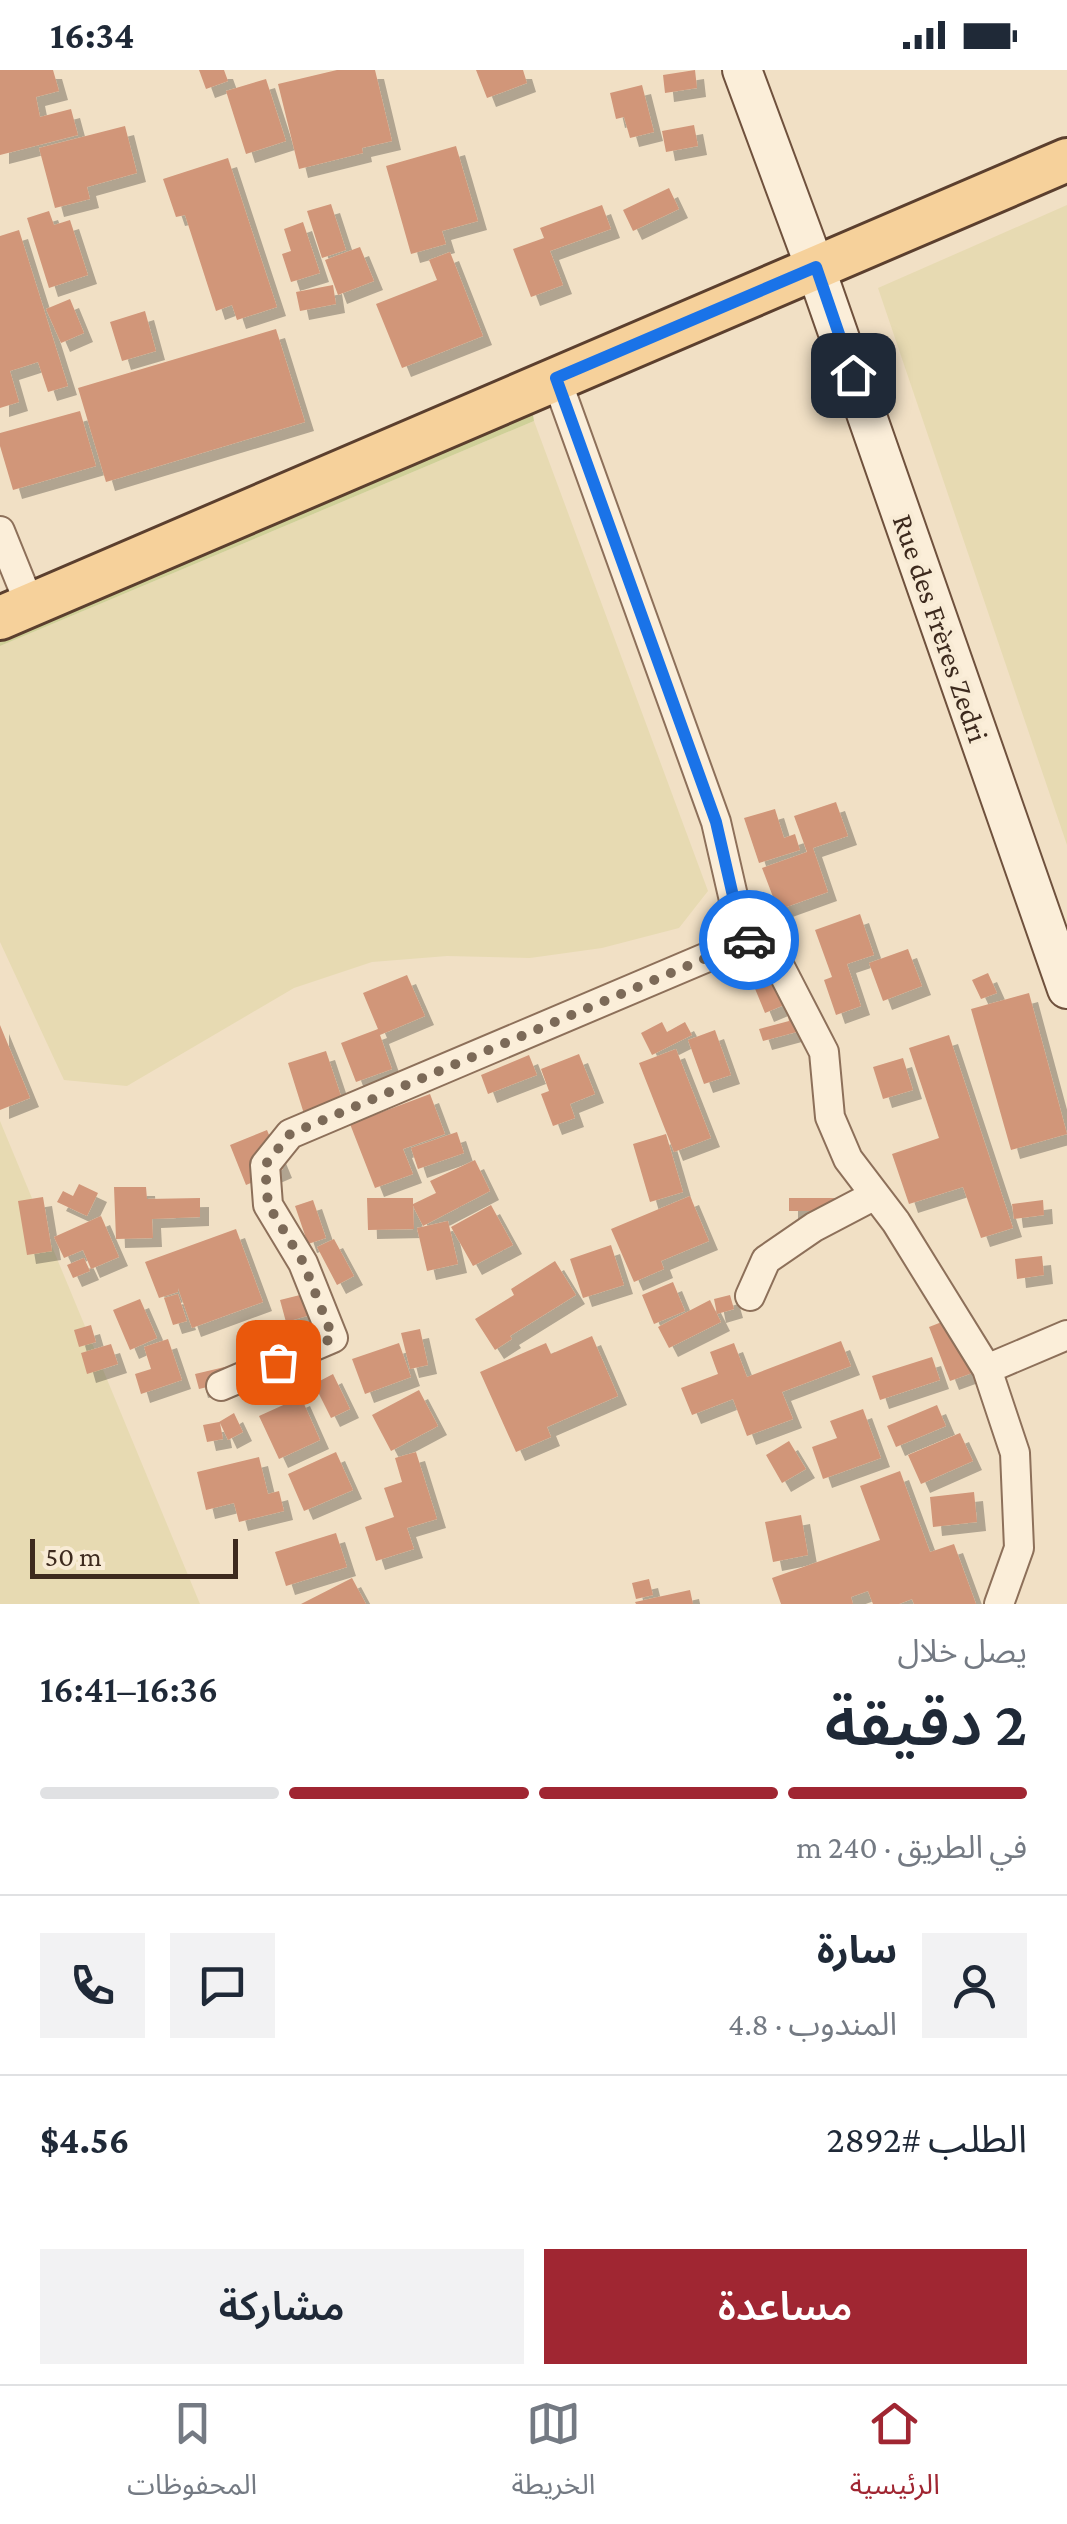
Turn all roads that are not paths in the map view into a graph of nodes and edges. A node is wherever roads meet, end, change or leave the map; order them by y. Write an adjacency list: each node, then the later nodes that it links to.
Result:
1 (742, 70): 3 (main road, Rue des Frères Zedri)
2 (1067, 160): 3 (main road)
3 (816, 267): 4 (main road); 8 (main road, Rue des Frères Zedri)
4 (556, 378): 6 (main road); 7 (street)
5 (0, 531): 6 (street)
6 (15, 611)
7 (758, 936): 9 (street); 13 (street)
8 (1067, 989)
9 (874, 1195): 10 (street); 12 (street)
10 (750, 1296)
11 (1067, 1335): 12 (street)
12 (987, 1370): 14 (street)
13 (222, 1386)
14 (999, 1604)

